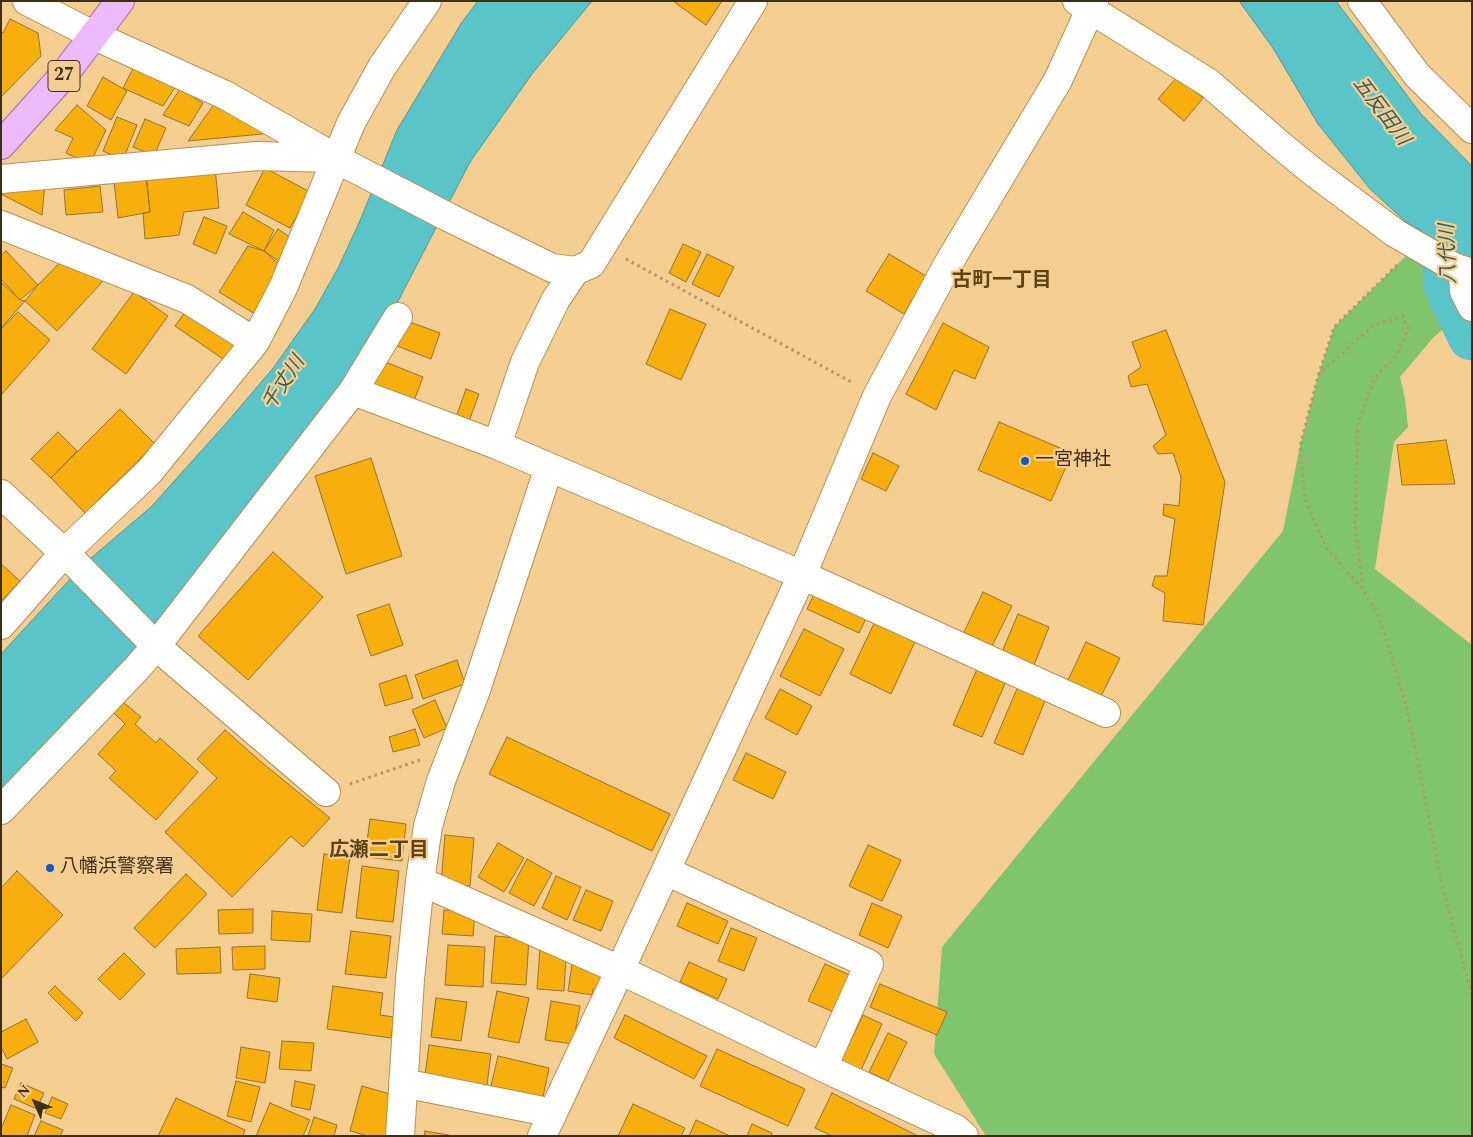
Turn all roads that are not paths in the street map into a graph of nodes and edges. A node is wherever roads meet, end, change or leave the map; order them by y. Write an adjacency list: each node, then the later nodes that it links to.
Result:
1 (27, 1): 7 (street)
2 (120, 1): 7 (main road, 27)
3 (427, 1): 10 (street)
4 (753, 1): 14 (street)
5 (1362, 1): 8 (street)
6 (1087, 4): 13 (street); 23 (street)
7 (95, 36): 9 (main road, 27); 10 (street)
8 (1472, 129)
9 (1, 146)
10 (342, 161): 11 (street); 14 (street); 17 (street)
11 (1, 179)
12 (1, 225): 17 (street)
13 (1447, 262): 15 (street)
14 (575, 271): 19 (street)
15 (1472, 307)
16 (398, 317): 18 (street)
17 (255, 342): 22 (street)
18 (353, 391): 19 (street); 25 (street)
19 (497, 445): 20 (street)
20 (549, 467): 23 (street); 30 (street)
21 (1, 494): 22 (street)
22 (69, 557): 24 (street); 25 (street)
23 (802, 575): 26 (street); 29 (street)
24 (1, 625)
25 (154, 643): 27 (street); 28 (street)
26 (1106, 712)
27 (326, 792)
28 (1, 810)
29 (666, 871): 31 (street); 32 (street)
30 (420, 881): 31 (street); 33 (street)
31 (620, 970): 32 (street); 34 (street)
32 (823, 1067): 36 (street)
33 (403, 1083): 34 (street); 35 (street)
34 (547, 1124)
35 (400, 1136)
36 (964, 1136)

